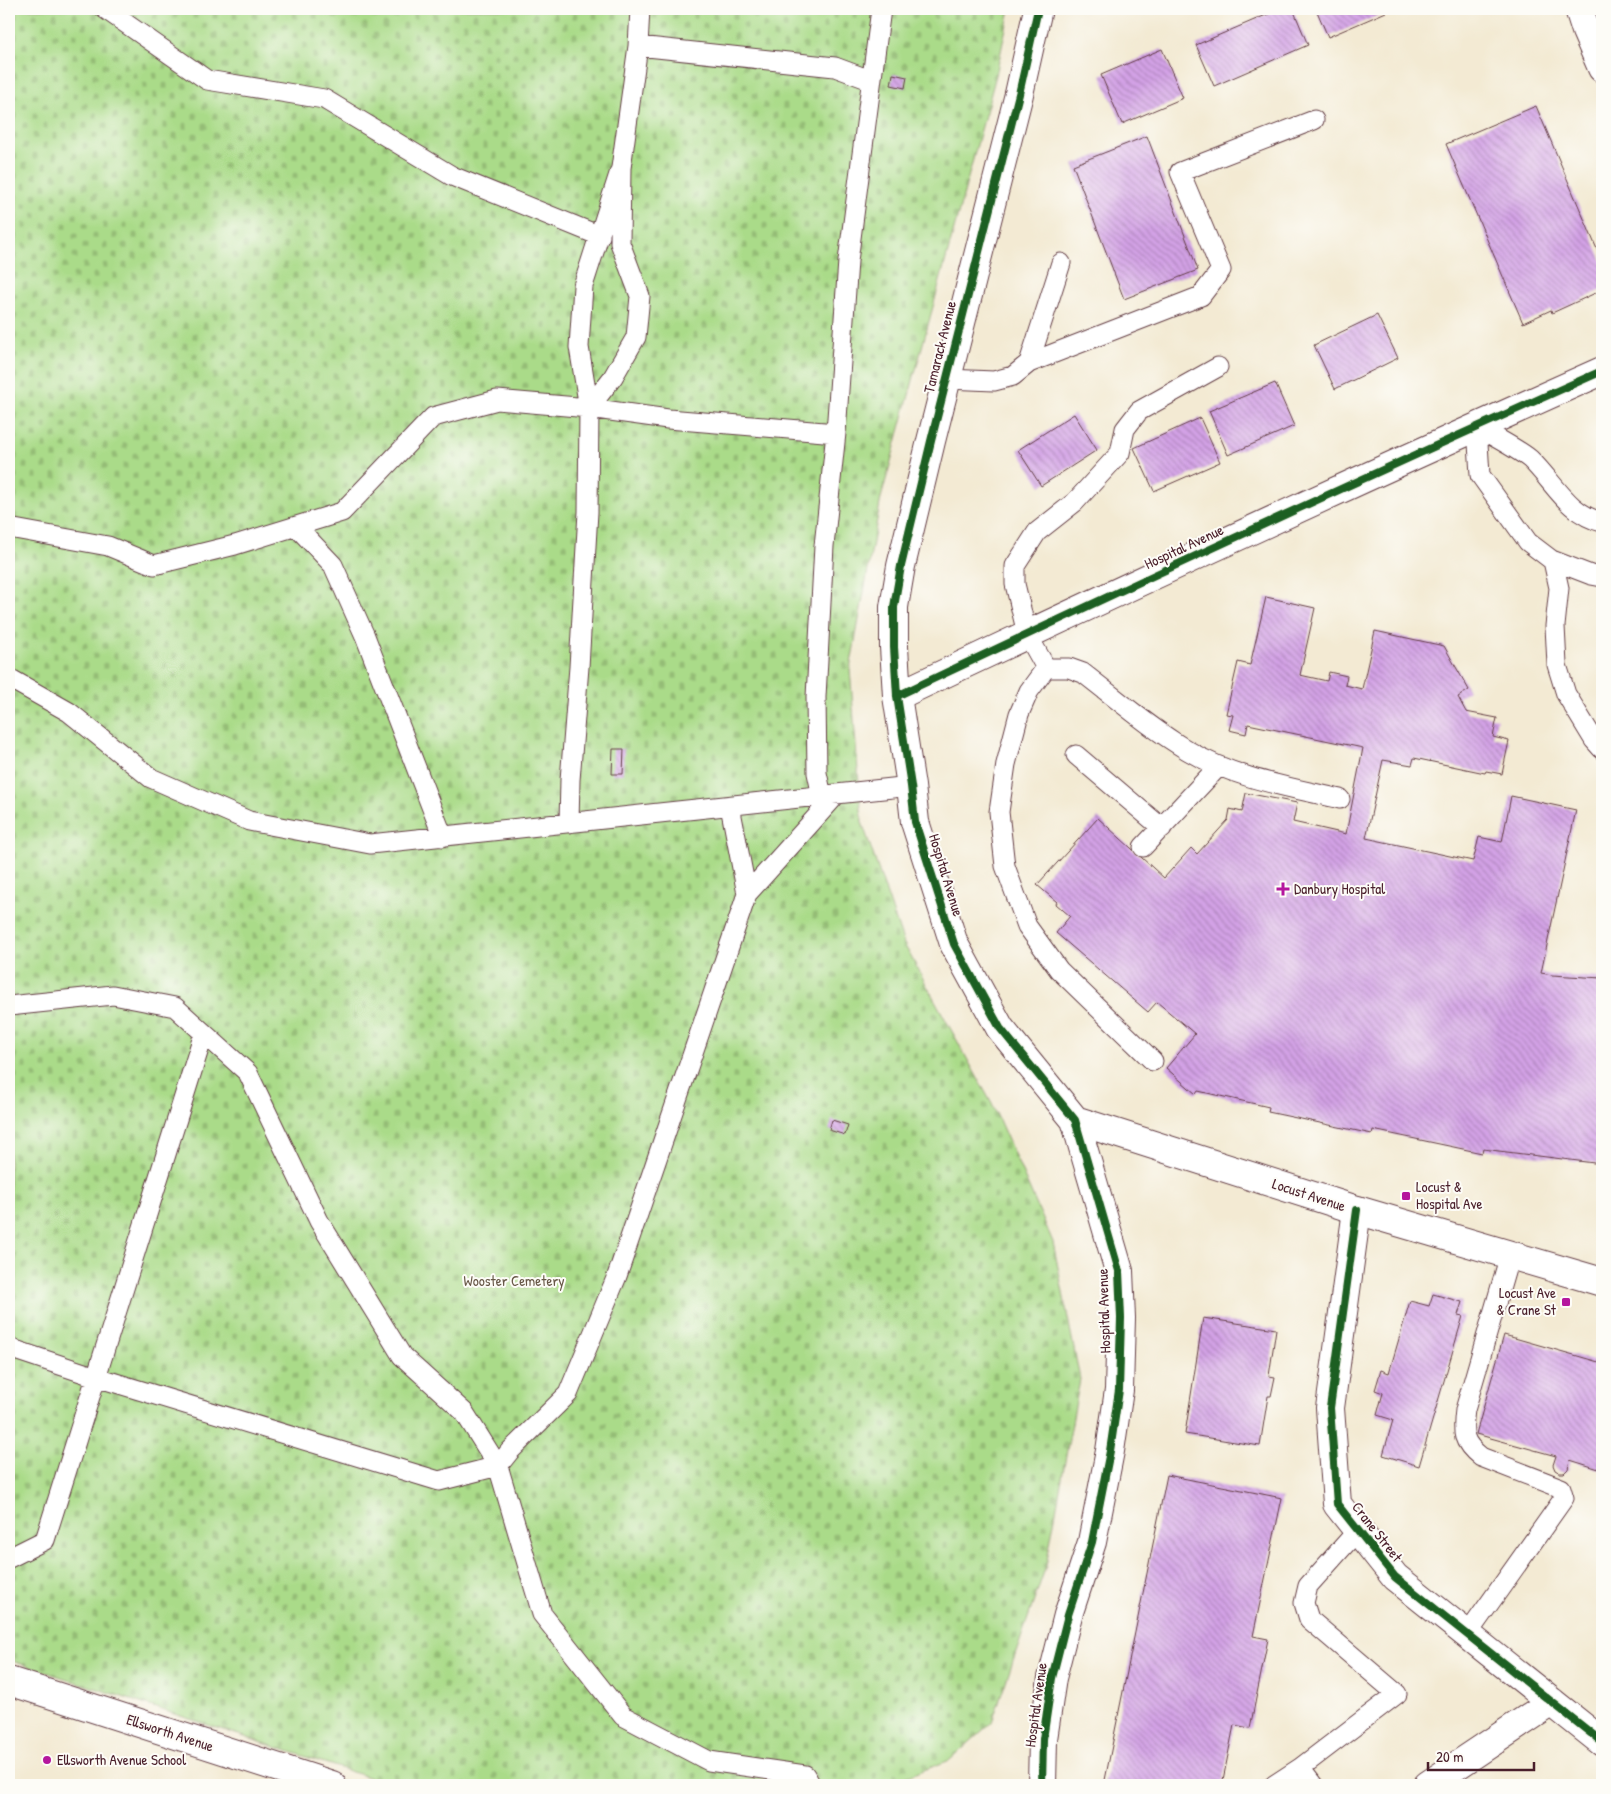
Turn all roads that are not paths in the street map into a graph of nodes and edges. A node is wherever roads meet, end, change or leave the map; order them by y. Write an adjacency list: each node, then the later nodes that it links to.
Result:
1 (105, 9): 11 (lane)
2 (640, 9): 6 (lane)
3 (881, 9): 8 (lane)
4 (1038, 9): 16 (street, Tamarack Avenue)
5 (1579, 9): 7 (street)
6 (638, 46): 8 (lane); 10 (lane)
7 (1602, 68)
8 (870, 80): 19 (lane)
9 (1314, 120): 13 (lane)
10 (621, 168): 11 (lane); 17 (lane)
11 (600, 236): 17 (lane)
12 (1061, 263): 13 (lane)
13 (1029, 363): 16 (lane)
14 (1218, 367): 25 (lane)
15 (1602, 371): 18 (street, Hospital Avenue)
16 (947, 379): 28 (street, Tamarack Avenue)
17 (589, 408): 19 (lane); 21 (lane); 36 (lane)
18 (1477, 426): 20 (lane); 23 (lane); 25 (street, Hospital Avenue)
19 (836, 433): 33 (lane)
20 (1602, 522)
21 (296, 526): 22 (lane); 38 (lane)
22 (9, 528)
23 (1552, 560): 24 (lane); 29 (lane)
24 (1602, 577)
25 (1027, 634): 26 (lane); 28 (street, Hospital Avenue)
26 (1046, 668): 31 (lane); 43 (lane)
27 (9, 678): 38 (lane)
28 (897, 696): 32 (street, Hospital Avenue)
29 (1602, 749)
30 (1076, 755): 37 (lane)
31 (1219, 766): 34 (lane); 37 (lane)
32 (912, 786): 33 (lane); 44 (street, Hospital Avenue)
33 (829, 795): 35 (lane); 40 (lane)
34 (1340, 799)
35 (730, 806): 36 (lane); 40 (lane)
36 (569, 823): 38 (lane)
37 (1162, 828): 39 (lane)
38 (443, 836)
39 (1143, 847)
40 (747, 894): 50 (lane)
41 (9, 1006): 42 (lane)
42 (204, 1033): 49 (lane); 50 (lane)
43 (1153, 1061)
44 (1075, 1120): 45 (street, Locust Avenue); 60 (street, Hospital Avenue)
45 (1357, 1210): 46 (street, Locust Avenue); 51 (street, Crane Street)
46 (1510, 1255): 47 (street, Locust Avenue); 53 (lane)
47 (1602, 1282)
48 (9, 1348): 49 (lane)
49 (96, 1377): 50 (lane); 52 (lane)
50 (498, 1466): 59 (lane)
51 (1358, 1530): 53 (street, Crane Street); 57 (lane)
52 (9, 1558)
53 (1467, 1635): 55 (street, Crane Street)
54 (9, 1681): 58 (street, Ellsworth Avenue)
55 (1552, 1702): 56 (street, Crane Street); 63 (street)
56 (1602, 1742)
57 (1300, 1768): 61 (lane); 62 (lane)
58 (332, 1785)
59 (811, 1785)
60 (1042, 1785)
61 (1274, 1785)
62 (1313, 1785)
63 (1428, 1785)

